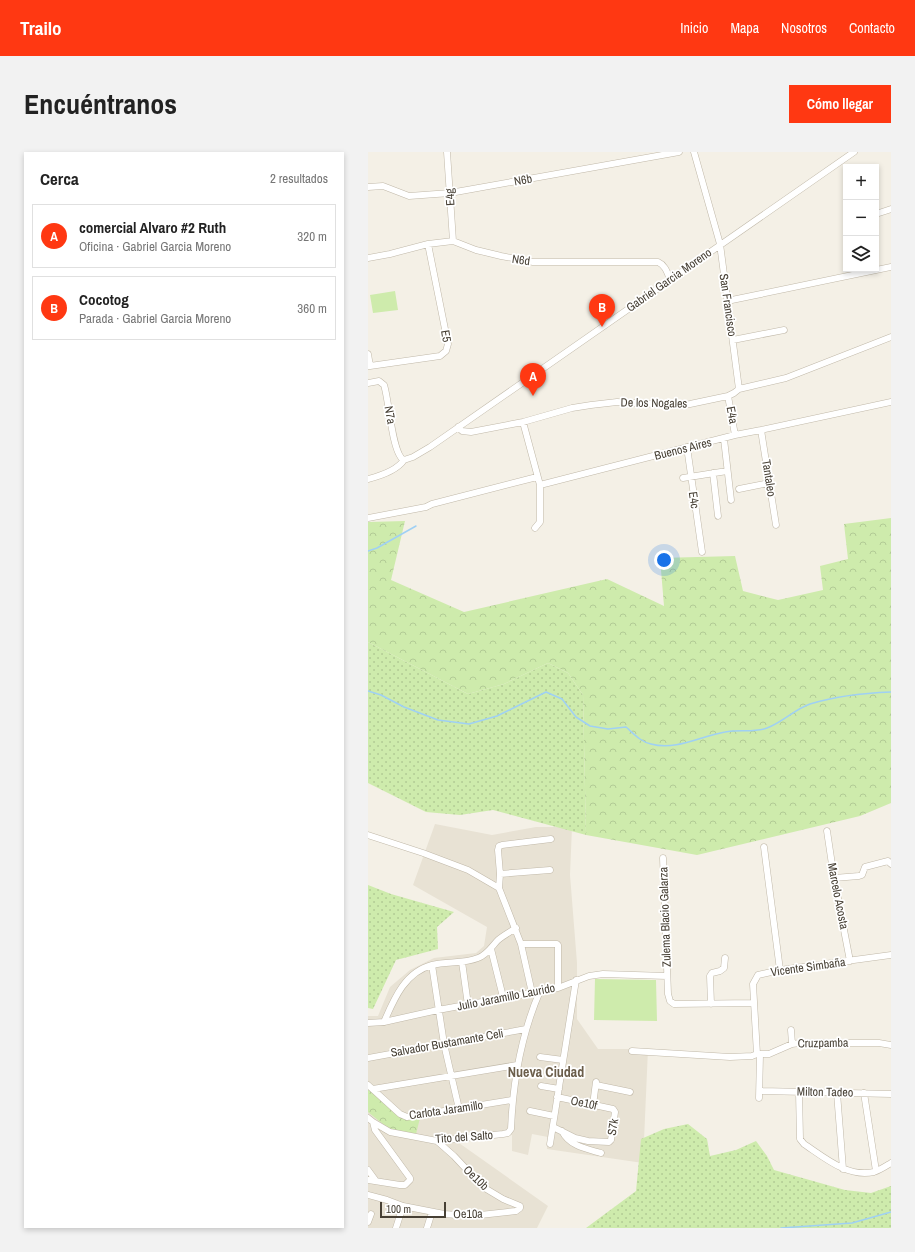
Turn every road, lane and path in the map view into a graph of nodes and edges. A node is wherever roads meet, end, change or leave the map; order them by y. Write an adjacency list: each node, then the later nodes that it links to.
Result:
1 (446, 152): 6 (street, E4g)
2 (679, 152): 6 (street, N6b)
3 (694, 152): 11 (street, San Francisco)
4 (854, 152): 11 (street, Gabriel Garcia Moreno)
5 (368, 187): 6 (street, N6b)
6 (450, 192): 9 (street, E4g)
7 (891, 209): 8 (street)
8 (879, 213)
9 (453, 241): 10 (street, N6d); 14 (street, N6d)
10 (428, 244): 12 (street, N6d); 20 (street, E5)
11 (720, 244): 14 (street, Gabriel Garcia Moreno); 15 (street, San Francisco)
12 (368, 258)
13 (891, 267): 15 (street)
14 (670, 279): 26 (street, Gabriel Garcia Moreno)
15 (727, 301): 18 (street, San Francisco)
16 (784, 330): 18 (street)
17 (891, 337): 22 (street, De los Nogales)
18 (733, 340): 22 (street, San Francisco)
19 (368, 354): 20 (street)
20 (369, 366)
21 (368, 383): 31 (street, N7a)
22 (739, 389): 23 (street, De los Nogales)
23 (728, 396): 25 (street, De los Nogales); 28 (street, E4a)
24 (891, 402): 27 (street, Buenos Aires)
25 (523, 422): 26 (street, De los Nogales); 35 (street)
26 (458, 427): 31 (street, Gabriel Garcia Moreno)
27 (761, 430): 28 (street, Buenos Aires); 38 (street, Tantaleo)
28 (735, 435): 29 (street, Buenos Aires)
29 (724, 439): 30 (street, Buenos Aires); 32 (street)
30 (687, 447): 34 (street, E4c); 39 (street, Buenos Aires)
31 (404, 460): 37 (street, Gabriel Garcia Moreno)
32 (727, 471): 33 (street); 41 (street)
33 (713, 473): 34 (street); 42 (street)
34 (691, 477): 36 (street); 46 (street, E4c)
35 (537, 478): 39 (street); 43 (street)
36 (683, 478)
37 (368, 479)
38 (770, 484): 40 (street); 44 (street, Tantaleo)
39 (540, 485): 45 (street)
40 (739, 489)
41 (731, 500)
42 (718, 516)
43 (368, 518)
44 (776, 525)
45 (535, 528)
46 (702, 552)
47 (827, 831): 55 (street, Marcelo Acosta)
48 (368, 835): 56 (street)
49 (551, 840): 54 (street)
50 (764, 847): 65 (street)
51 (663, 858): 66 (street, Zulema Blacio Galarza)
52 (891, 864): 55 (street)
53 (550, 870): 54 (street)
54 (500, 874): 56 (street)
55 (834, 878): 62 (street, Marcelo Acosta)
56 (499, 888): 57 (street)
57 (516, 928): 58 (street); 59 (street)
58 (521, 944): 68 (street); 70 (street)
59 (491, 949): 63 (street); 71 (street)
60 (891, 955): 62 (street, Vicente Simbaña)
61 (725, 958): 73 (street)
62 (850, 961): 65 (street, Vicente Simbaña)
63 (462, 962): 64 (street); 74 (street)
64 (432, 965): 75 (street); 76 (street)
65 (780, 970): 72 (street, Vicente Simbaña)
66 (667, 976): 67 (street, Julio Jaramillo Laurido); 73 (street, Zulema Blacio Galarza)
67 (576, 980): 68 (street, Julio Jaramillo Laurido); 87 (street)
68 (558, 988): 69 (street, Julio Jaramillo Laurido)
69 (540, 991): 70 (street, Julio Jaramillo Laurido); 78 (street)
70 (532, 993): 71 (street, Julio Jaramillo Laurido)
71 (503, 997): 74 (street, Julio Jaramillo Laurido)
72 (754, 1003): 73 (street); 84 (street, Vicente Simbaña)
73 (711, 1004)
74 (468, 1005): 75 (street, Julio Jaramillo Laurido)
75 (438, 1010): 76 (street, Julio Jaramillo Laurido); 80 (street)
76 (384, 1022): 77 (street, Julio Jaramillo Laurido)
77 (368, 1023)
78 (526, 1028): 80 (street, Salvador Bustamante Celi); 88 (street)
79 (792, 1030): 81 (street)
80 (444, 1044): 86 (street, Salvador Bustamante Celi); 89 (street)
81 (792, 1044): 82 (street, Cruzpamba); 84 (street, Cruzpamba)
82 (891, 1046)
83 (632, 1051): 84 (street, Cruzpamba)
84 (759, 1055): 93 (street, Vicente Simbaña)
85 (540, 1057): 87 (street)
86 (368, 1058)
87 (563, 1060): 92 (street)
88 (517, 1065): 89 (street); 101 (street)
89 (450, 1076): 91 (street); 104 (street)
90 (541, 1086): 92 (street)
91 (370, 1087): 104 (street, Carlota Jaramillo)
92 (559, 1088): 99 (street)
93 (760, 1091): 95 (street, Milton Tadeo); 100 (street, Vicente Simbaña)
94 (630, 1092): 102 (street)
95 (799, 1092): 96 (street, Milton Tadeo); 114 (street)
96 (838, 1093): 97 (street, Milton Tadeo); 114 (street)
97 (864, 1093): 98 (street, Milton Tadeo); 116 (street)
98 (891, 1094)
99 (557, 1097): 102 (street, Oe10f); 106 (street)
100 (759, 1098)
101 (512, 1100): 104 (street, Carlota Jaramillo); 110 (street, Tito del Salto)
102 (593, 1105): 103 (street, Oe10f)
103 (611, 1108): 109 (street, S7k)
104 (459, 1109)
105 (530, 1111): 106 (street)
106 (554, 1116): 108 (street)
107 (370, 1120): 110 (street, Tito del Salto); 118 (street)
108 (553, 1127): 109 (street); 111 (street)
109 (562, 1131): 112 (street)
110 (437, 1141): 121 (street, Oe10b)
111 (550, 1144)
112 (601, 1153)
113 (891, 1163): 116 (street)
114 (843, 1169): 116 (street)
115 (368, 1170): 118 (street)
116 (876, 1171)
117 (368, 1180): 118 (street)
118 (376, 1181)
119 (368, 1195): 120 (street, Oe10a)
120 (403, 1206): 122 (street, Oe10a); 125 (street)
121 (520, 1206): 122 (street, Oe10a)
122 (432, 1212): 126 (street)
123 (371, 1214): 124 (street)
124 (368, 1222)
125 (396, 1228)
126 (426, 1228)

